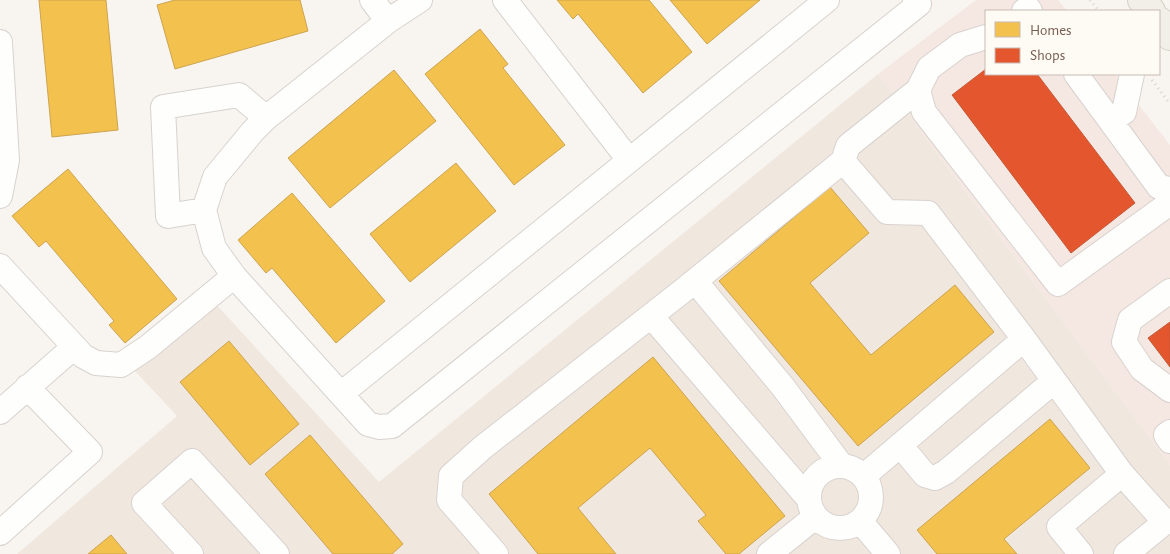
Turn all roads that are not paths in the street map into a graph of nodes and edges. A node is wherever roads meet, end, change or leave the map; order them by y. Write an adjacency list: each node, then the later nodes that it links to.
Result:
1 (372, 0): 8 (lane)
2 (420, 0): 8 (lane)
3 (505, 0): 16 (lane)
4 (827, 0): 16 (lane)
5 (915, 0): 32 (lane)
6 (1142, 0): 7 (main road)
7 (1150, 10)
8 (388, 22): 14 (lane)
9 (985, 37): 13 (lane)
10 (0, 42): 19 (lane)
11 (1077, 75): 15 (lane)
12 (1132, 75): 15 (lane)
13 (918, 90): 17 (lane); 20 (lane)
14 (266, 118): 21 (lane); 21 (lane)
15 (1111, 121): 18 (lane)
16 (630, 160): 32 (lane)
17 (843, 160): 24 (lane); 27 (lane)
18 (1170, 189)
19 (0, 196)
20 (1170, 203)
21 (204, 210): 23 (lane)
22 (0, 266): 28 (lane)
23 (234, 276): 28 (lane); 32 (lane)
24 (695, 281): 26 (lane); 37 (lane)
25 (1170, 291): 31 (lane)
26 (651, 316): 40 (lane); 45 (lane)
27 (1024, 339): 29 (lane); 36 (lane)
28 (74, 347): 30 (lane)
29 (1054, 381): 36 (lane); 38 (lane)
30 (27, 387): 33 (lane); 42 (lane)
31 (1170, 390)
32 (342, 394)
33 (0, 412)
34 (1170, 432): 35 (lane)
35 (1170, 441)
36 (900, 445): 39 (lane)
37 (840, 465): 39 (lane); 40 (lane)
38 (1122, 474): 48 (lane); 49 (lane)
39 (864, 476): 41 (lane)
40 (811, 508): 41 (lane); 46 (lane)
41 (860, 521): 47 (lane)
42 (0, 532)
43 (273, 553): 44 (lane)
44 (191, 554)
45 (496, 554)
46 (769, 554)
47 (888, 554)
48 (1081, 554)
49 (1126, 554)

